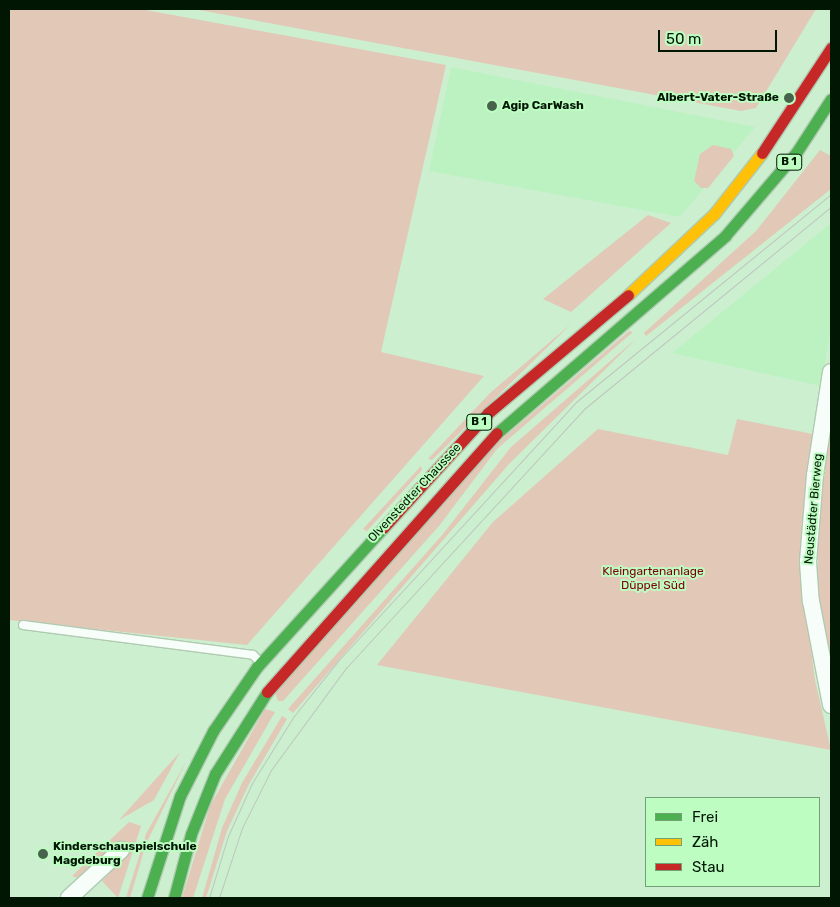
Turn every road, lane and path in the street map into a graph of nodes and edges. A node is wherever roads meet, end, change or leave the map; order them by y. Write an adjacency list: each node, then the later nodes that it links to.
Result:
1 (831, 48): 3 (main road, Olvenstedter Chaussee / B 1)
2 (831, 99): 4 (main road, Olvenstedter Chaussee / B 1)
3 (762, 167): 4 (lane); 7 (main road, Olvenstedter Chaussee / B 1)
4 (740, 220): 12 (main road, Olvenstedter Chaussee / B 1)
5 (831, 372): 8 (street, Neustädter Bierweg)
6 (23, 626): 7 (lane)
7 (261, 663): 11 (main road, Olvenstedter Chaussee / B 1)
8 (831, 705)
9 (121, 850): 10 (street)
10 (69, 898)
11 (147, 898)
12 (174, 898)

